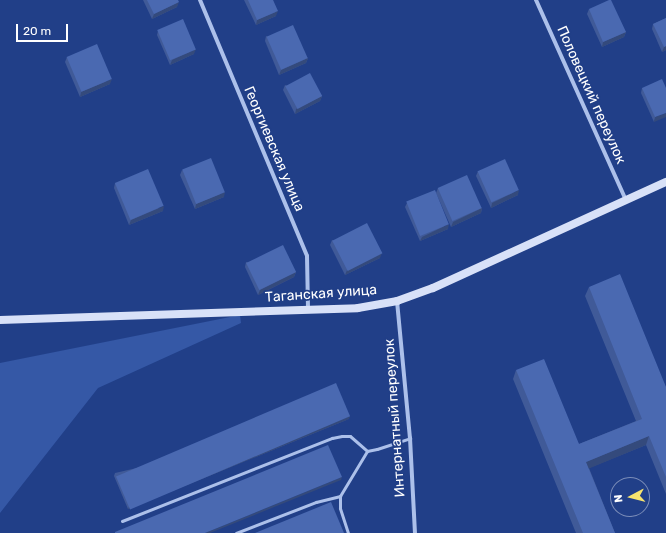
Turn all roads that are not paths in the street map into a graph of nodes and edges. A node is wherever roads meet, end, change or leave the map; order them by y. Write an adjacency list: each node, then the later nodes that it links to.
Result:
1 (200, 0): 6 (street, Георгиевская улица)
2 (536, 0): 4 (street, Половецкий переулок)
3 (666, 182): 4 (street, Таганская улица)
4 (626, 200): 5 (street, Таганская улица)
5 (397, 301): 6 (street, Таганская улица); 8 (street, Интернатный переулок)
6 (308, 310): 7 (street, Таганская улица)
7 (0, 320)
8 (410, 438): 9 (lane); 14 (street, Интернатный переулок)
9 (367, 451): 10 (lane); 11 (lane)
10 (340, 496): 12 (lane); 13 (lane)
11 (122, 521)
12 (236, 533)
13 (348, 533)
14 (415, 533)

